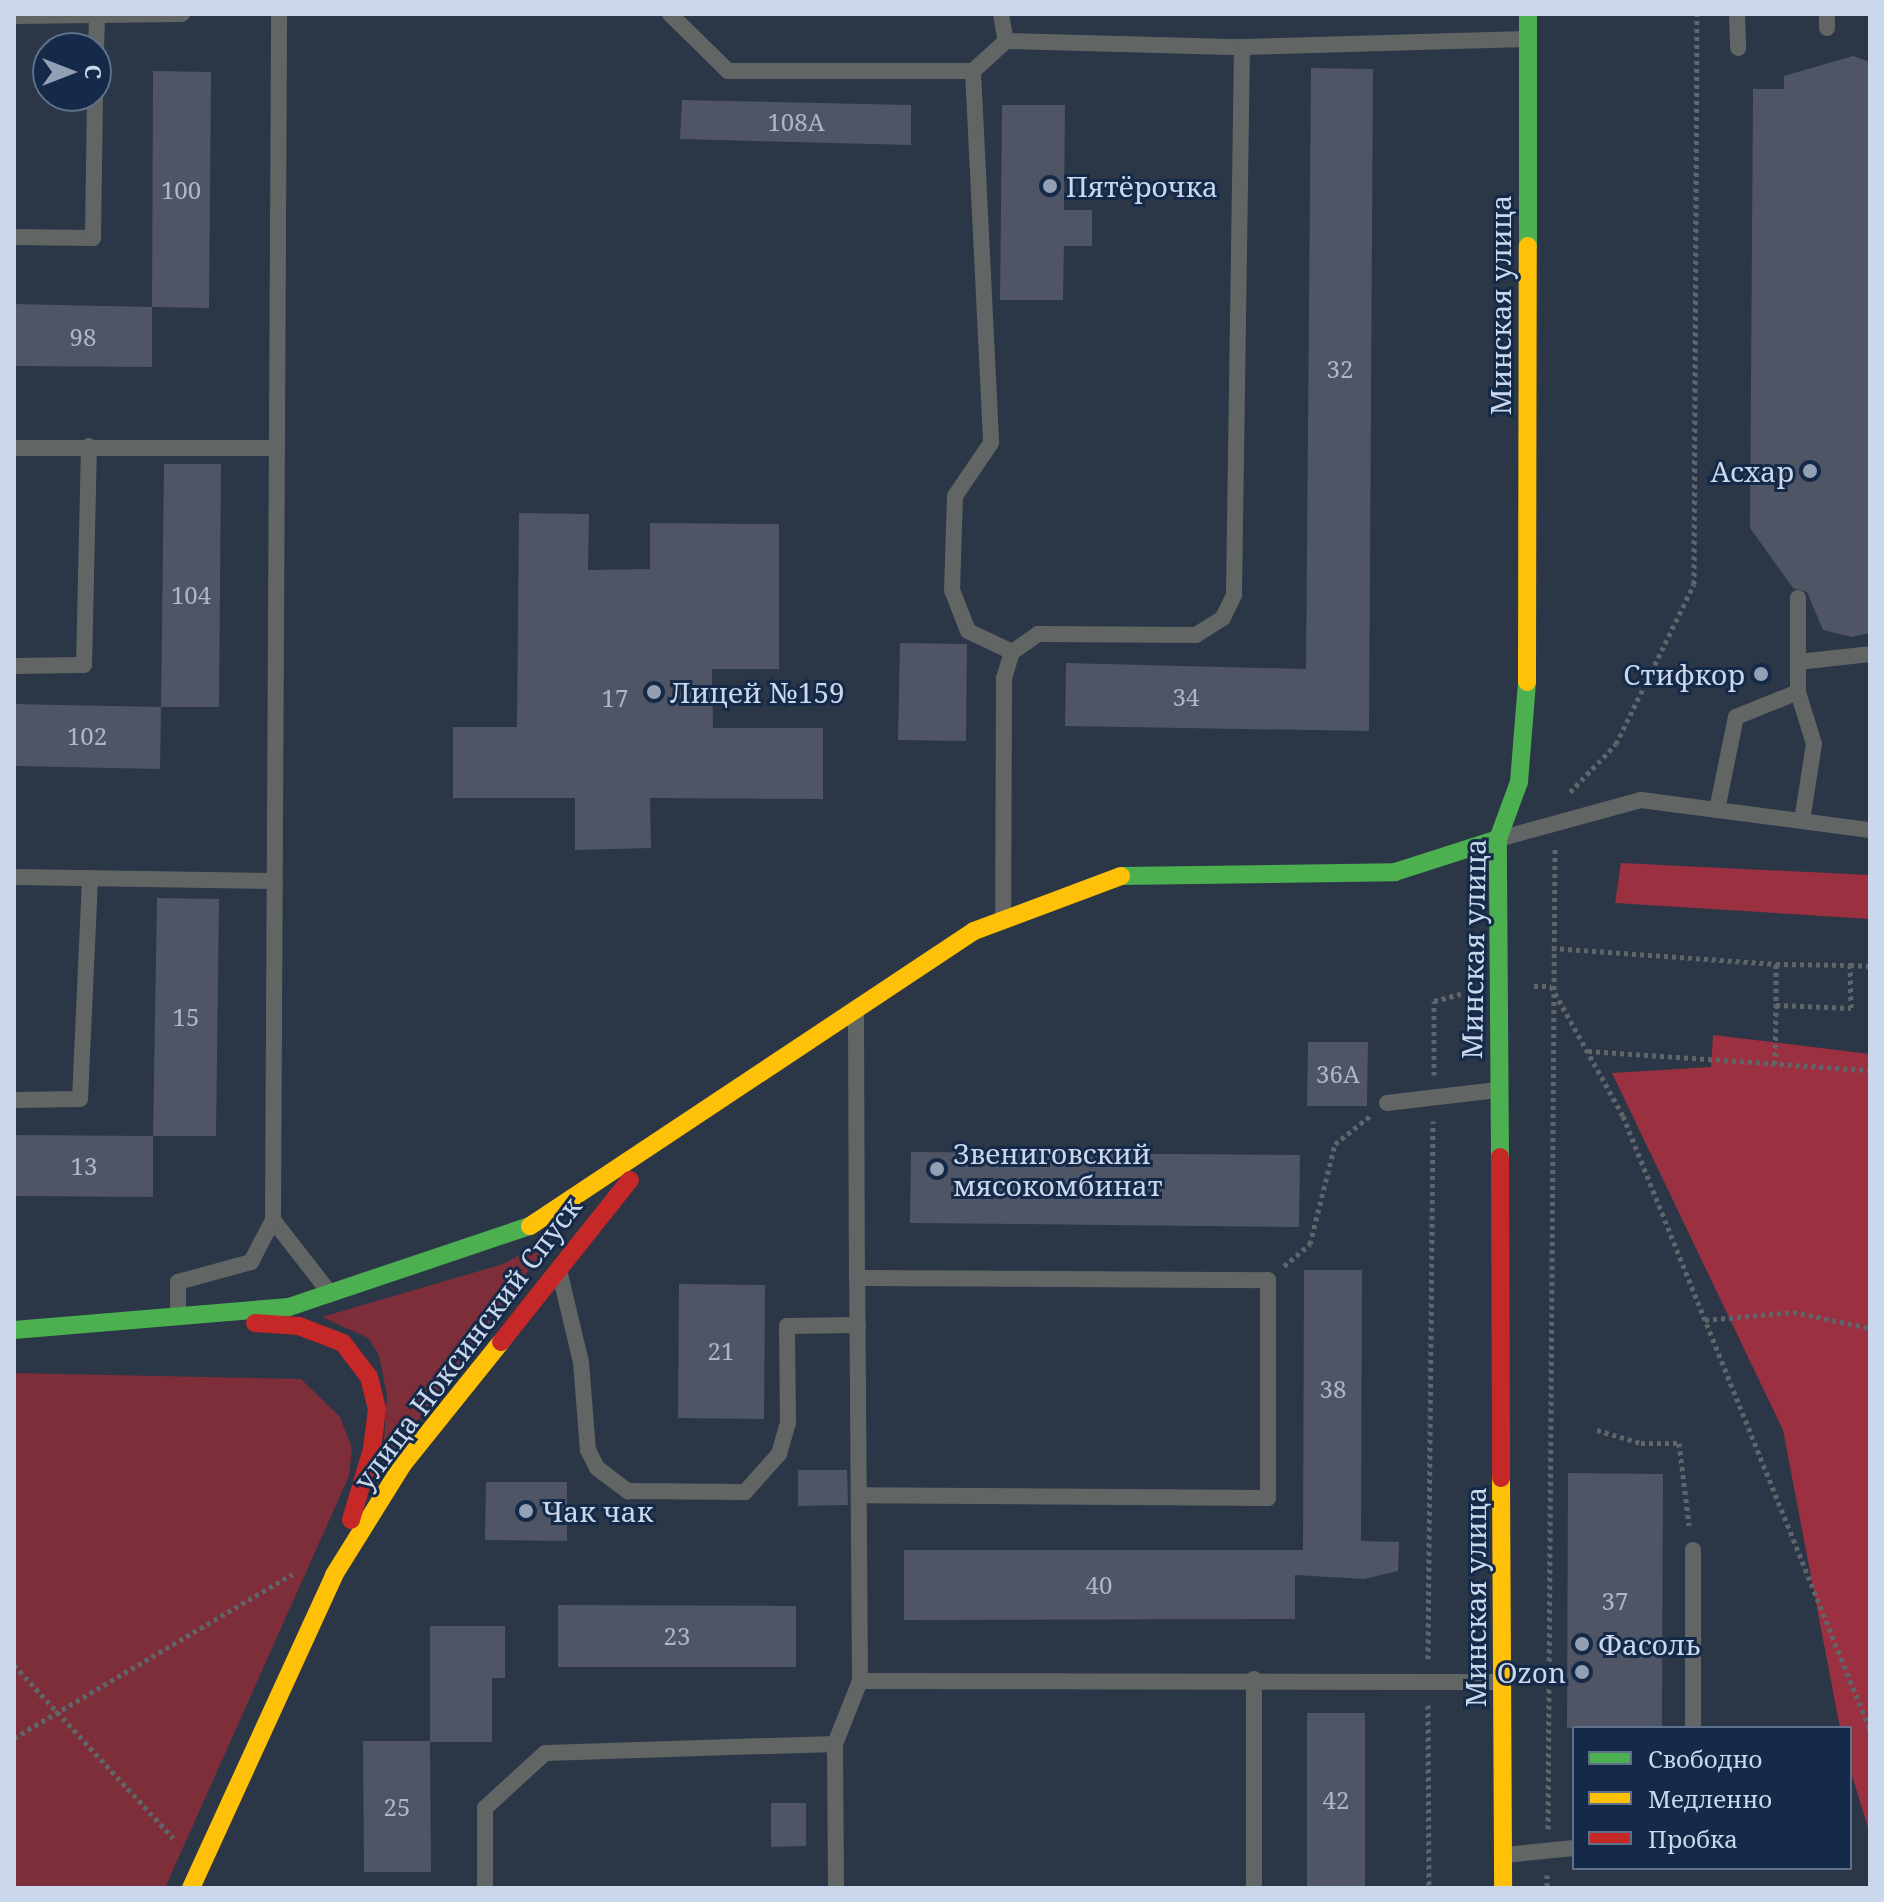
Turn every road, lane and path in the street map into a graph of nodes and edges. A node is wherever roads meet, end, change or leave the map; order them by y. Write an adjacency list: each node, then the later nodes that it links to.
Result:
1 (182, 14): 9 (lane)
2 (279, 14): 20 (lane)
3 (670, 14): 15 (lane)
4 (1001, 14): 12 (lane)
5 (1528, 14): 11 (street, Минская улица)
6 (1697, 14): 29 (path)
7 (1737, 14): 14 (lane)
8 (14, 16): 9 (lane)
9 (97, 16): 10 (lane)
10 (96, 32)
11 (1528, 39): 13 (lane); 31 (street, Минская улица)
12 (1006, 41): 13 (lane); 15 (lane)
13 (1242, 47): 22 (lane)
14 (1738, 48)
15 (973, 71): 22 (lane)
16 (95, 112): 17 (lane)
17 (14, 237)
18 (89, 446): 19 (lane); 20 (lane); 25 (lane)
19 (14, 448)
20 (277, 448): 34 (lane)
21 (1798, 598): 24 (lane)
22 (1012, 652): 35 (lane)
23 (1870, 654): 24 (lane)
24 (1798, 662): 26 (lane)
25 (14, 666)
26 (1798, 692): 27 (lane); 28 (lane)
27 (1717, 810): 28 (lane); 29 (lane)
28 (1802, 821): 30 (lane)
29 (1556, 823): 31 (lane); 36 (path)
30 (1870, 830)
31 (1498, 839): 35 (street, улица Ноксинский Спуск); 40 (street, Минская улица)
32 (14, 877): 33 (lane)
33 (90, 878): 34 (lane); 49 (lane)
34 (275, 881): 52 (lane)
35 (1003, 914): 42 (street, улица Ноксинский Спуск)
36 (1552, 948): 37 (path); 41 (path)
37 (1776, 964): 38 (path); 43 (path)
38 (1850, 965): 39 (path); 43 (path)
39 (1870, 966)
40 (1502, 985): 41 (path); 47 (street, Минская улица); 48 (path)
41 (1551, 986): 44 (path); 78 (path)
42 (856, 1004): 51 (street, улица Ноксинский Спуск); 54 (lane)
43 (1776, 1005): 45 (path)
44 (1587, 1051): 45 (path); 58 (path)
45 (1775, 1064): 46 (path)
46 (1870, 1070)
47 (1499, 1089): 48 (lane); 72 (street, Минская улица)
48 (1433, 1097): 50 (lane); 71 (path)
49 (14, 1100)
50 (1387, 1103): 55 (path)
51 (654, 1151): 53 (street, улица Ноксинский Спуск); 56 (street, улица Ноксинский Спуск)
52 (273, 1220): 56 (lane); 59 (lane)
53 (558, 1264): 60 (lane); 67 (street, улица Ноксинский Спуск)
54 (857, 1278): 55 (lane); 60 (lane)
55 (1268, 1280): 64 (lane)
56 (330, 1294): 57 (street, улица Ноксинский Спуск)
57 (206, 1319): 59 (street, улица Ноксинский Спуск); 67 (street, улица Ноксинский Спуск)
58 (1705, 1320): 61 (path); 75 (path)
59 (178, 1321): 62 (street, улица Ноксинский Спуск)
60 (858, 1325): 64 (lane)
61 (1870, 1328)
62 (14, 1330)
63 (1597, 1430): 65 (path)
64 (860, 1495): 70 (lane)
65 (1693, 1550): 74 (lane)
66 (293, 1573): 73 (path)
67 (334, 1575): 80 (street, улица Ноксинский Спуск)
68 (14, 1665): 73 (path)
69 (1254, 1679): 70 (lane); 71 (lane); 84 (lane)
70 (860, 1681): 77 (lane)
71 (1428, 1681): 72 (lane); 85 (path)
72 (1503, 1682): 79 (street, Минская улица)
73 (57, 1711): 76 (path); 80 (path)
74 (1693, 1726)
75 (1870, 1730)
76 (14, 1738)
77 (835, 1744): 82 (lane); 83 (lane)
78 (1564, 1854): 79 (lane); 87 (path)
79 (1503, 1855): 86 (street, Минская улица)
80 (200, 1868): 81 (street, улица Ноксинский Спуск)
81 (191, 1888)
82 (485, 1888)
83 (836, 1888)
84 (1254, 1888)
85 (1429, 1888)
86 (1503, 1888)
87 (1547, 1888)

